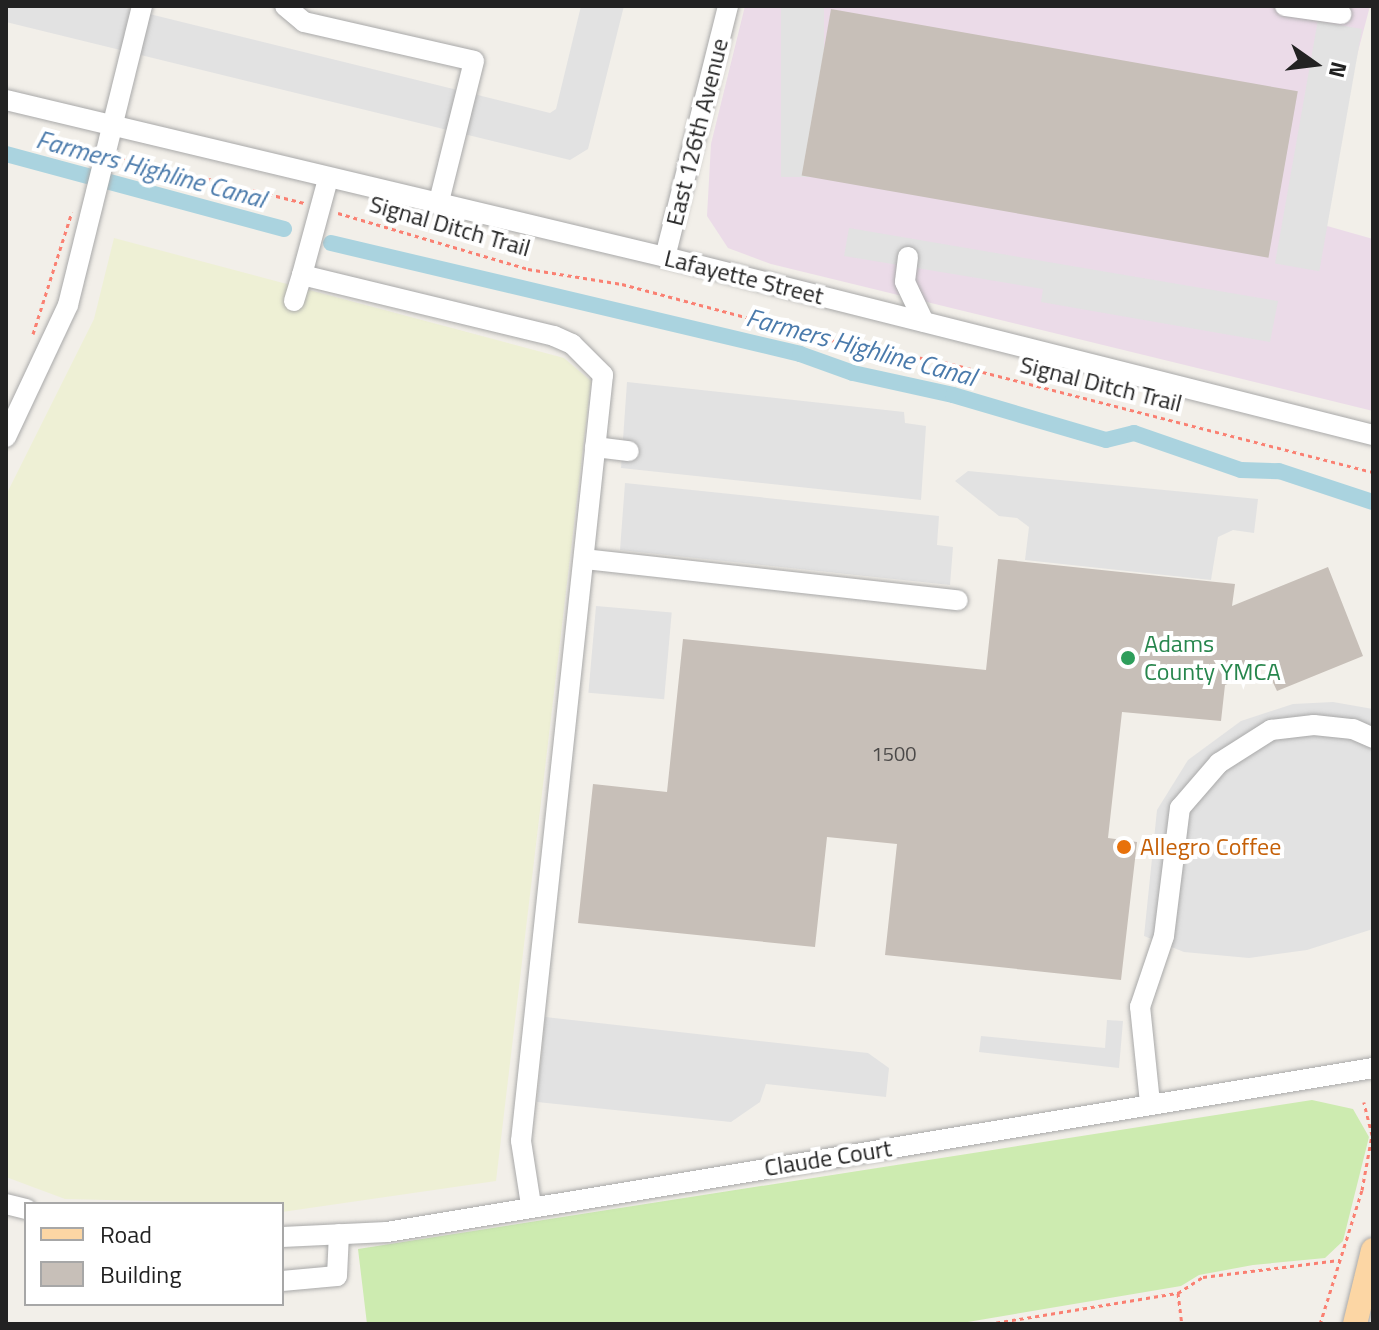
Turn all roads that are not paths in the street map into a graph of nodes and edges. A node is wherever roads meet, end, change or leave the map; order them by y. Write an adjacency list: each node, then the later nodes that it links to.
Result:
1 (142, 6): 7 (street)
2 (728, 6): 10 (street, East 126th Avenue)
3 (1285, 6): 5 (street)
4 (290, 8): 9 (street)
5 (1341, 14)
6 (6, 100): 7 (street, Lafayette Street)
7 (114, 126): 8 (street, Lafayette Street); 18 (street)
8 (328, 179): 9 (street, Lafayette Street); 12 (street)
9 (438, 205): 10 (street, Lafayette Street)
10 (665, 257): 15 (street, Lafayette Street)
11 (908, 257): 13 (street)
12 (302, 275): 14 (street); 19 (street)
13 (905, 282): 15 (street); 16 (street)
14 (294, 301)
15 (879, 311): 16 (street, Lafayette Street)
16 (924, 322): 17 (street, Lafayette Street)
17 (1373, 435)
18 (6, 437)
19 (595, 447): 20 (street); 21 (street)
20 (629, 451)
21 (584, 559): 22 (street); 26 (street)
22 (958, 600)
23 (1373, 738): 25 (street)
24 (1373, 1068): 25 (street, Claude Court)
25 (1150, 1103): 26 (street, Claude Court)
26 (531, 1205): 27 (street, Claude Court)
27 (339, 1234): 28 (street, Claude Court); 30 (street)
28 (284, 1237)
29 (1373, 1250): 31 (main road)
30 (284, 1281)
31 (1355, 1324)

